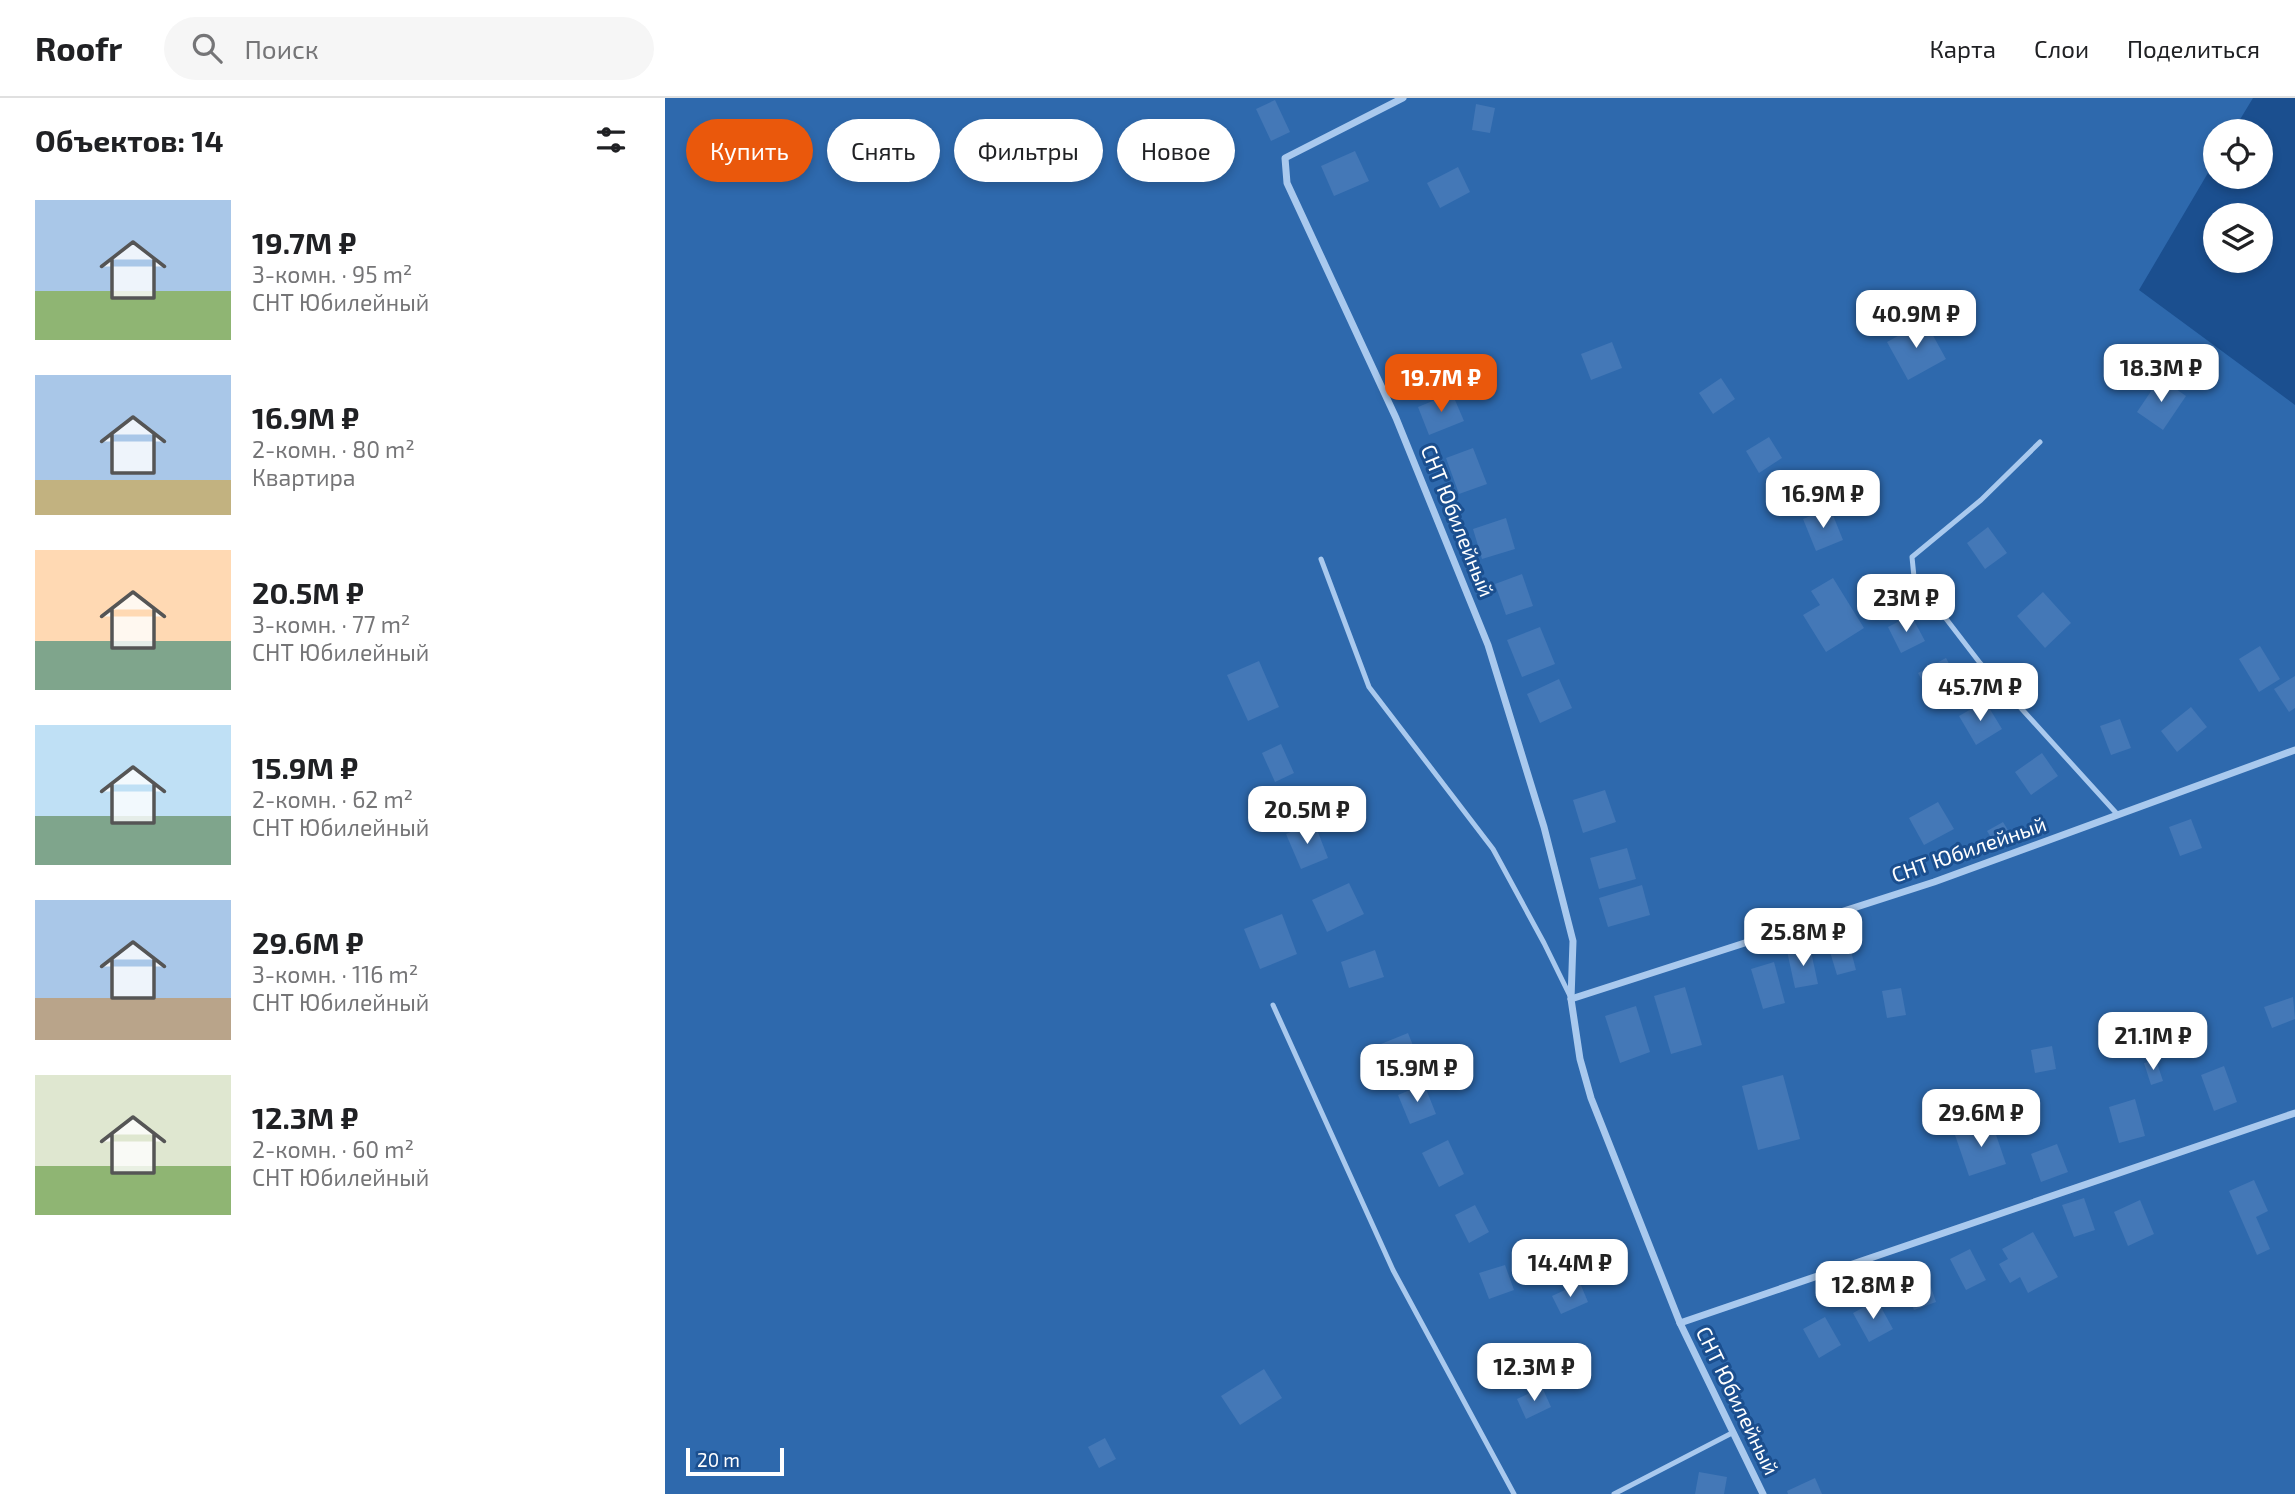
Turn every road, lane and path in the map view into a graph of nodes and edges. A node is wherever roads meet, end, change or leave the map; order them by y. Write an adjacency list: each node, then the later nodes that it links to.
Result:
1 (1403, 98): 6 (street, СНТ Юбилейный)
2 (2040, 442): 5 (lane)
3 (1321, 559): 6 (lane)
4 (2295, 750): 5 (street, СНТ Юбилейный)
5 (2118, 815): 6 (street, СНТ Юбилейный)
6 (1571, 999): 9 (street, СНТ Юбилейный)
7 (1273, 1005): 11 (lane)
8 (2295, 1113): 9 (street, СНТ Юбилейный)
9 (1680, 1323): 10 (street, СНТ Юбилейный)
10 (1732, 1433): 12 (lane); 13 (street, СНТ Юбилейный)
11 (1514, 1494)
12 (1614, 1494)
13 (1763, 1494)

